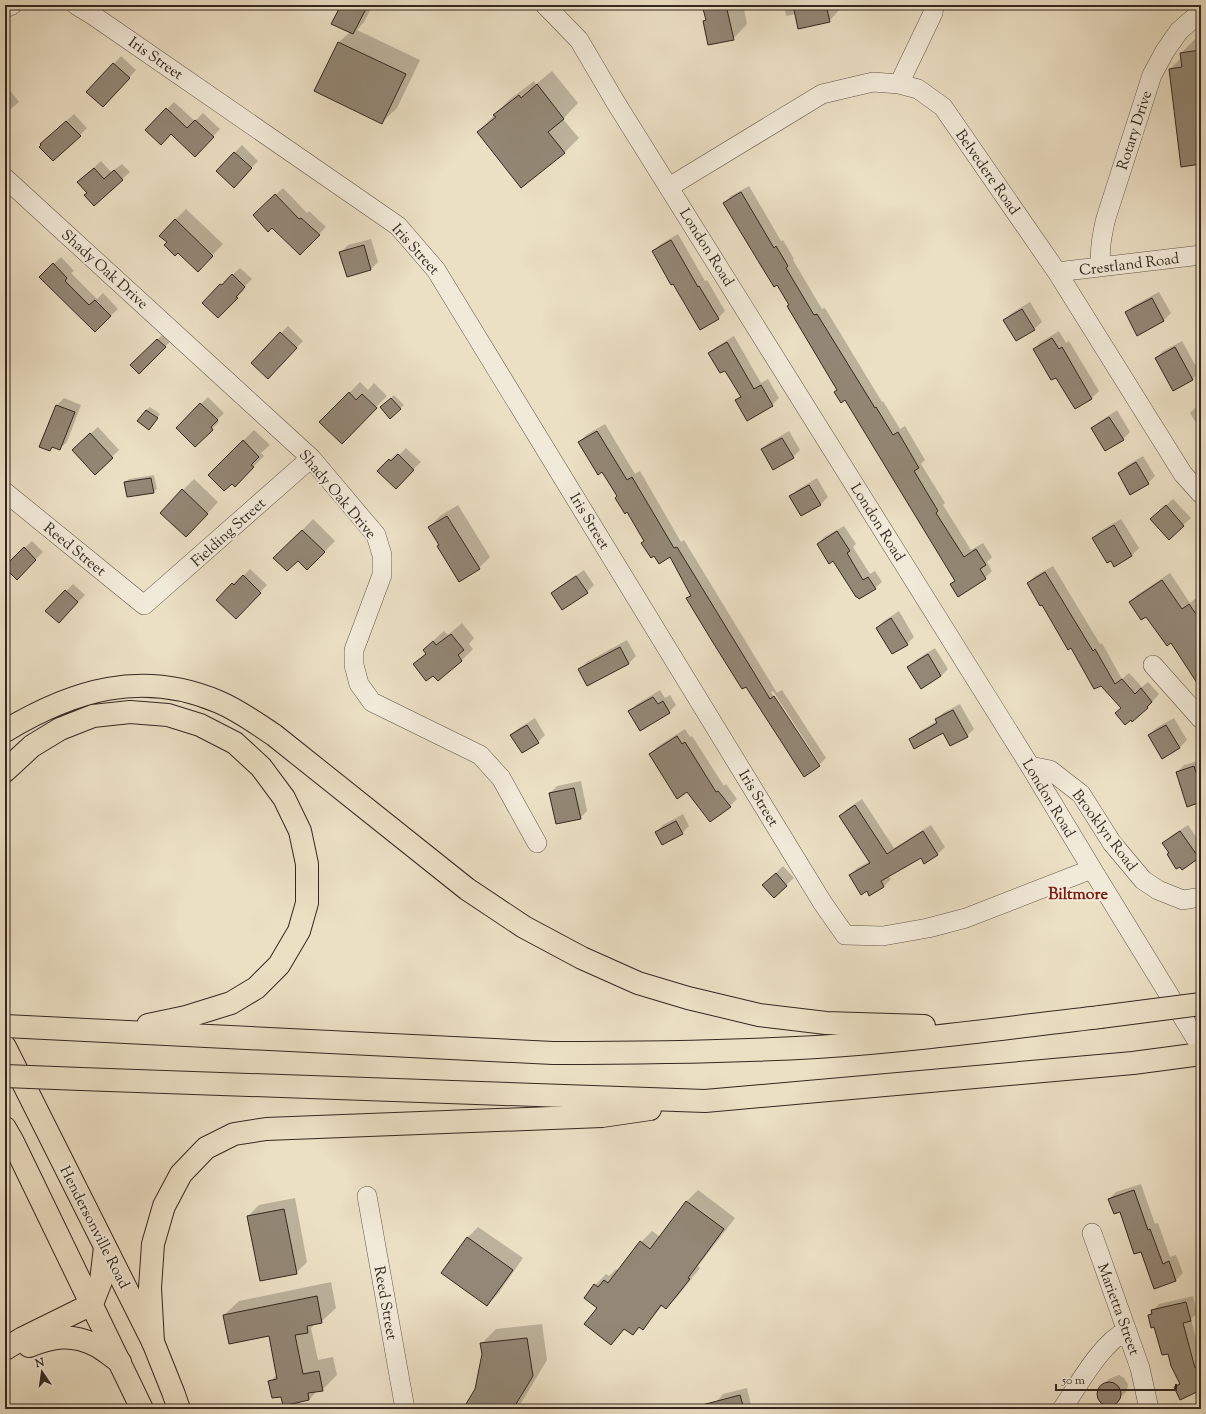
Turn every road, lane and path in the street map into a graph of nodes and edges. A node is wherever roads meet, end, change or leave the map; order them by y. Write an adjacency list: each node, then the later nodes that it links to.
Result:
1 (12, 5): 5 (street)
2 (76, 5): 23 (street, Iris Street)
3 (545, 5): 9 (street, London Road)
4 (934, 5): 7 (street)
5 (5, 8)
6 (1201, 8): 11 (street, Rotary Drive)
7 (899, 84): 9 (street, Belvedere Road); 12 (street, Belvedere Road)
8 (5, 178): 13 (street, Shady Oak Drive)
9 (669, 188): 20 (street, London Road)
10 (1201, 255): 11 (street, Crestland Road)
11 (1101, 267): 12 (street, Crestland Road)
12 (1057, 272): 15 (street, Belvedere Road)
13 (311, 458): 16 (street, Fielding Street); 22 (street, Shady Oak Drive)
14 (5, 492): 16 (street, Reed Street)
15 (1201, 494)
16 (144, 605)
17 (1153, 665): 18 (street)
18 (1201, 719)
19 (5, 731): 27 (main road)
20 (1030, 766): 23 (street, London Road); 24 (street, Brooklyn Road)
21 (5, 771): 28 (main road)
22 (537, 843)
23 (1092, 869): 30 (street, London Road)
24 (1201, 897)
25 (1201, 1004): 27 (main road, bridge)
26 (5, 1026): 28 (main road)
27 (997, 1029): 28 (main road)
28 (121, 1031)
29 (5, 1047): 37 (main road, Hendersonville Road)
30 (1201, 1047)
31 (1201, 1054): 33 (main road)
32 (5, 1076): 33 (main road, bridge)
33 (705, 1101): 40 (main road)
34 (5, 1128): 38 (main road)
35 (367, 1196): 46 (street, Reed Street)
36 (1092, 1233): 39 (street, Marietta Street)
37 (105, 1247): 38 (main road); 40 (main road, Hendersonville Road)
38 (92, 1304): 41 (main road); 43 (main road)
39 (1126, 1331): 47 (street); 48 (street, Marietta Street)
40 (153, 1342): 45 (main road, Hendersonville Road)
41 (5, 1350)
42 (5, 1354): 43 (main road)
43 (120, 1362): 44 (main road)
44 (142, 1409)
45 (179, 1409)
46 (405, 1409)
47 (1062, 1409)
48 (1149, 1409)

